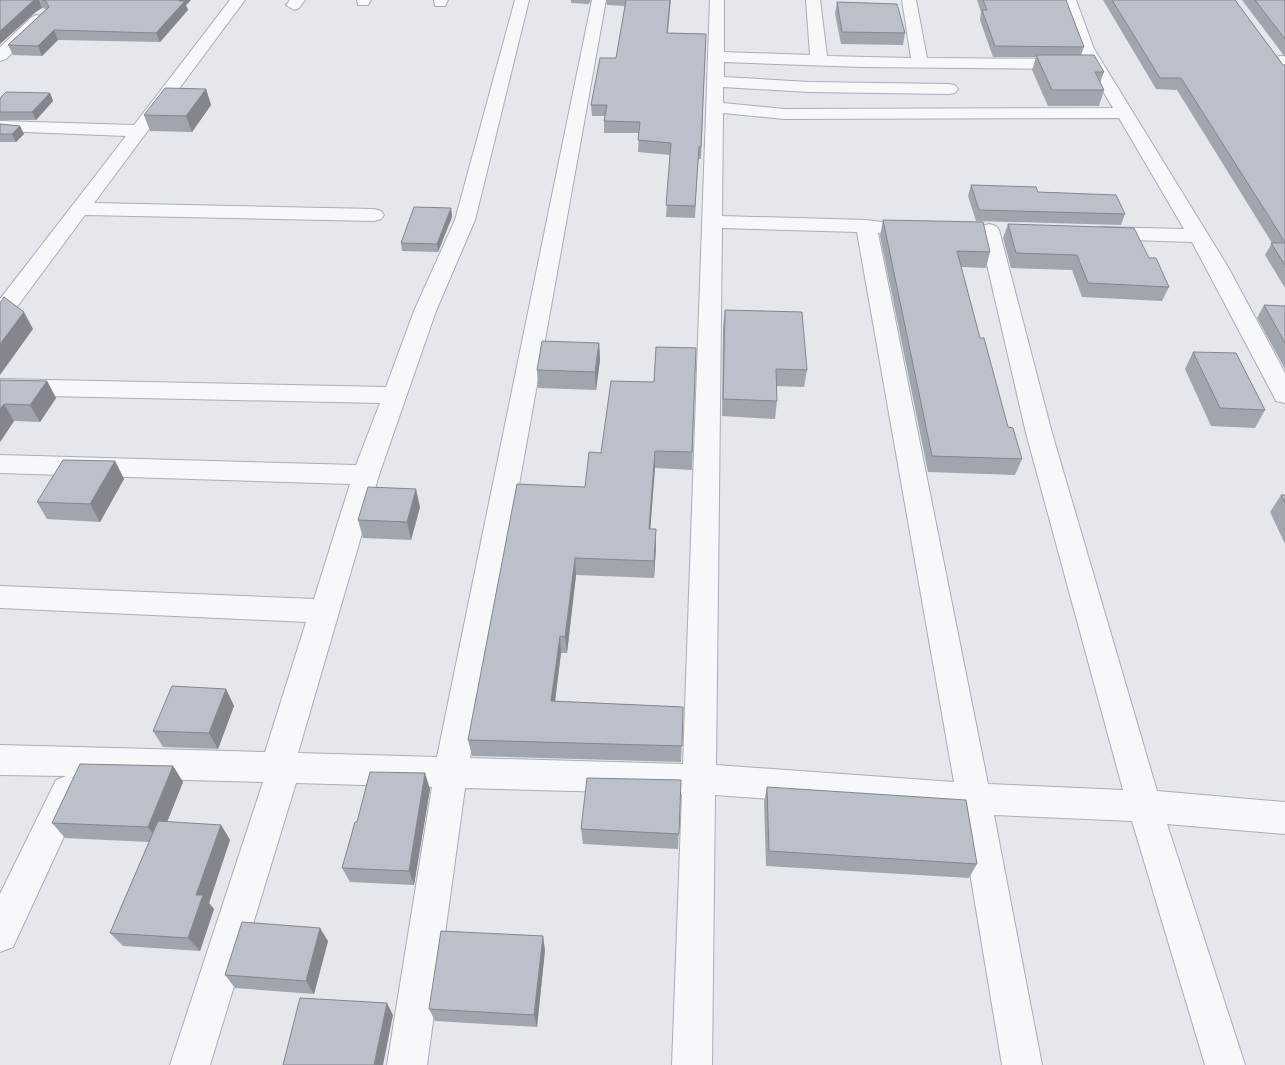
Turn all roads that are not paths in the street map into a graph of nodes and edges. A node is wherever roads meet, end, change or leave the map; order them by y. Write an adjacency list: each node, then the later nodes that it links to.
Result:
1 (238, 0): 19 (street)
2 (522, 0): 30 (street)
3 (599, 0): 39 (street)
4 (717, 0): 15 (street)
5 (813, 0): 11 (street)
6 (909, 0): 12 (street)
7 (1069, 0): 13 (street)
8 (42, 15): 10 (street)
9 (1267, 46): 14 (street)
10 (0, 56)
11 (819, 60): 12 (street); 15 (street)
12 (920, 62): 13 (street)
13 (1095, 64): 17 (street)
14 (1283, 64)
15 (714, 82): 16 (street); 17 (street); 22 (street)
16 (949, 89)
17 (1124, 113): 27 (street)
18 (0, 126): 19 (street)
19 (138, 132): 20 (street)
20 (79, 209): 21 (street); 28 (street)
21 (374, 215)
22 (711, 222): 23 (street); 40 (street)
23 (866, 226): 24 (street); 41 (street)
24 (904, 228)
25 (989, 230): 42 (street)
26 (1079, 232): 27 (street)
27 (1199, 236): 31 (street)
28 (4, 303)
29 (0, 387): 30 (street)
30 (394, 395): 33 (street)
31 (1285, 395)
32 (0, 464): 33 (street)
33 (366, 475): 35 (street)
34 (0, 597): 35 (street)
35 (324, 611): 38 (street)
36 (0, 760): 37 (street)
37 (82, 762): 38 (street); 44 (street)
38 (281, 768): 39 (street); 45 (street)
39 (451, 772): 40 (street); 46 (street)
40 (699, 779): 41 (street); 47 (street)
41 (974, 799): 42 (street); 48 (street)
42 (1144, 806): 43 (street); 49 (street)
43 (1285, 818)
44 (0, 934)
45 (190, 1065)
46 (407, 1065)
47 (692, 1065)
48 (1022, 1065)
49 (1225, 1065)

